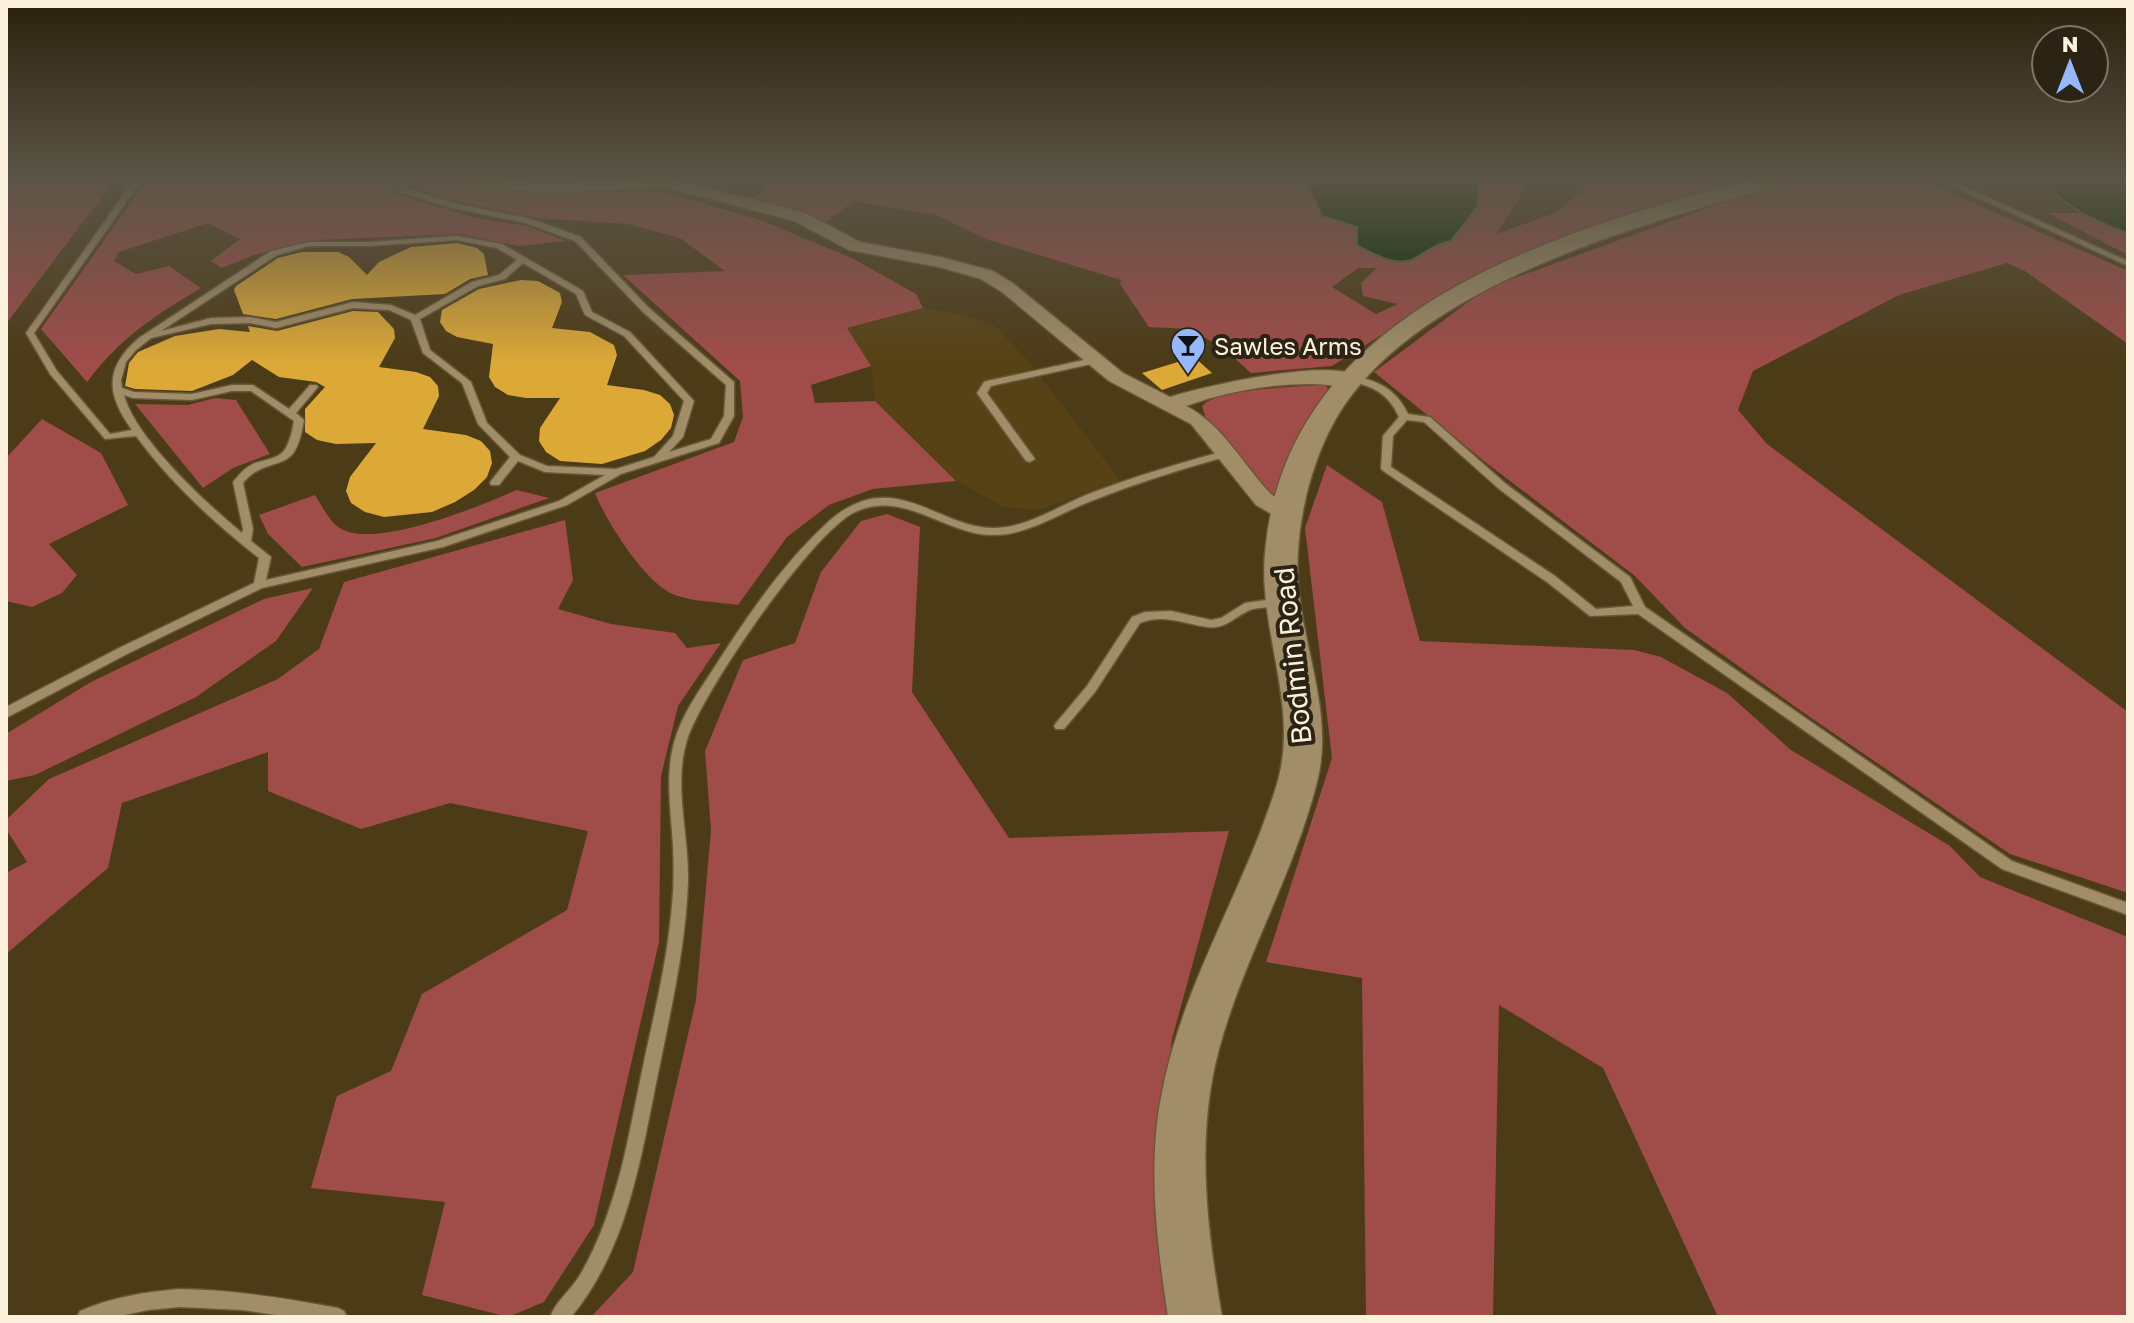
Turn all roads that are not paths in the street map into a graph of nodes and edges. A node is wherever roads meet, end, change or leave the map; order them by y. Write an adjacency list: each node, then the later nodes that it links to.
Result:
1 (96, 239): 19 (lane)
2 (446, 239): 11 (lane)
3 (461, 239): 8 (lane)
4 (577, 239): 23 (lane)
5 (841, 239): 12 (street)
6 (1590, 239): 13 (main road, Bodmin Road)
7 (2072, 239): 9 (lane)
8 (522, 260): 10 (lane); 23 (lane)
9 (2128, 264)
10 (415, 318): 11 (lane); 21 (lane)
11 (142, 340): 15 (lane)
12 (1093, 361): 16 (street); 22 (lane)
13 (1351, 379): 16 (street); 18 (lane); 26 (main road, Bodmin Road)
14 (313, 387): 17 (lane)
15 (118, 390): 17 (lane); 19 (lane)
16 (1171, 404): 20 (street)
17 (290, 414): 27 (lane)
18 (1404, 417): 30 (lane); 30 (lane)
19 (140, 432): 27 (lane)
20 (1228, 453): 26 (street); 36 (lane)
21 (516, 457): 24 (lane); 25 (lane)
22 (1030, 459)
23 (656, 460): 24 (lane)
24 (617, 472): 28 (lane)
25 (495, 483)
26 (1287, 516): 29 (main road, Bodmin Road)
27 (245, 542): 28 (lane)
28 (259, 585): 31 (lane)
29 (1283, 602): 32 (lane); 37 (main road, Bodmin Road)
30 (1640, 610): 33 (lane)
31 (6, 713)
32 (1060, 726)
33 (2128, 909)
34 (86, 1317): 35 (lane)
35 (338, 1317)
36 (559, 1317)
37 (1195, 1317)

